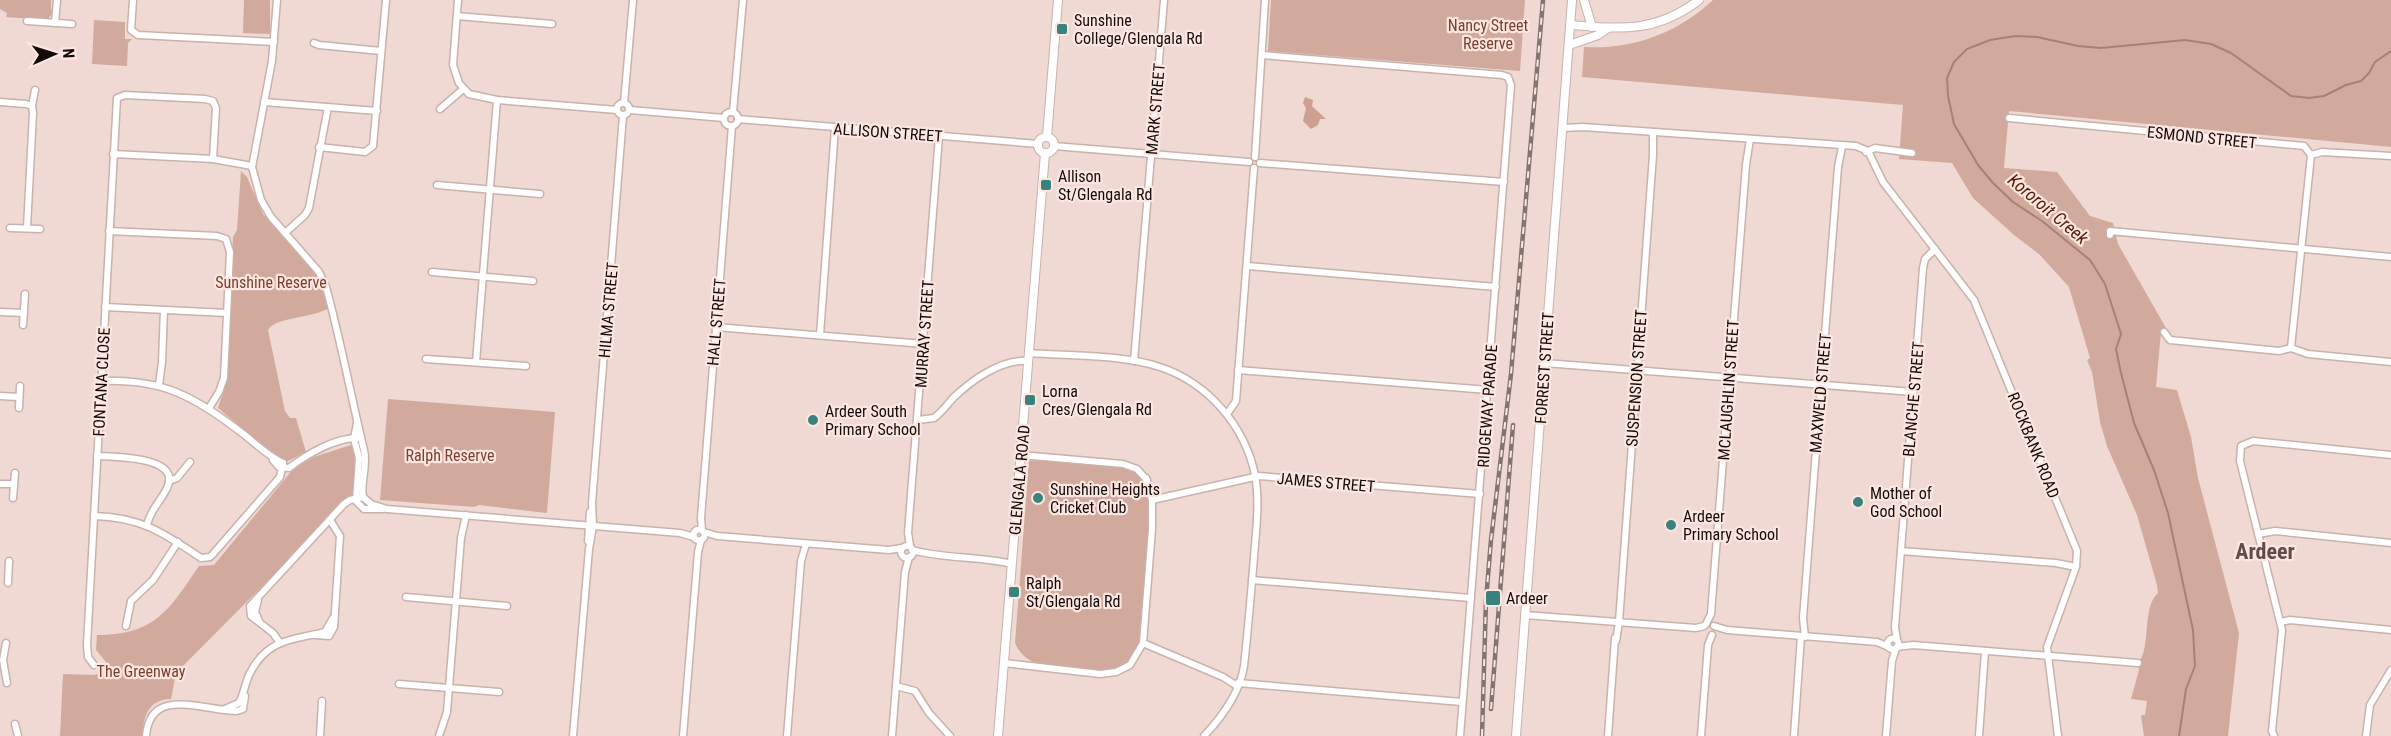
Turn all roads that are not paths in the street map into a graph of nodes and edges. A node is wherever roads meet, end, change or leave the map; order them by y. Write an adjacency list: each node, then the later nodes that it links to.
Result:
1 (57, 0): 16 (street)
2 (133, 0): 22 (street)
3 (277, 0): 22 (street)
4 (386, 0): 25 (street)
5 (458, 0): 14 (street)
6 (633, 0): 32 (street)
7 (742, 0): 39 (street)
8 (1058, 0): 49 (street)
9 (1164, 0): 59 (street, MARK STREET)
10 (1265, 0): 26 (street)
11 (1572, 0): 19 (street, FORREST STREET)
12 (1584, 0): 20 (street)
13 (1699, 0): 21 (street)
14 (457, 16): 18 (street); 28 (street)
15 (27, 21): 16 (street)
16 (56, 23): 17 (street)
17 (72, 24)
18 (552, 24)
19 (1570, 25): 20 (street); 24 (street, FORREST STREET)
20 (1592, 27): 21 (street)
21 (1608, 28): 24 (street)
22 (274, 42): 31 (street)
23 (314, 43): 25 (street)
24 (1569, 45): 44 (street, FORREST STREET)
25 (381, 51): 38 (street)
26 (1262, 55): 63 (street); 65 (street, RIDGEWAY PARADE)
27 (35, 90): 33 (street)
28 (462, 90): 29 (street); 35 (street)
29 (497, 100): 36 (street); 67 (street)
30 (0, 102): 33 (street)
31 (264, 102): 34 (street); 64 (street)
32 (624, 103): 36 (street); 37 (street)
33 (32, 106): 70 (street)
34 (328, 107): 38 (street); 54 (street)
35 (440, 109)
36 (617, 110): 40 (street)
37 (630, 110): 40 (street); 41 (street)
38 (376, 111): 54 (street)
39 (733, 112): 41 (street); 43 (street)
40 (623, 116): 138 (street, HILMA STREET)
41 (724, 118): 45 (street)
42 (2009, 118): 60 (street, ESMOND STREET)
43 (738, 119): 45 (street); 46 (street, ALLISON STREET)
44 (1563, 125): 47 (street); 100 (street, FORREST STREET)
45 (732, 126): 90 (street, HALL STREET)
46 (835, 128): 48 (street, ALLISON STREET); 92 (street)
47 (1655, 132): 50 (street); 103 (street, SUSPENSION STREET)
48 (939, 136): 51 (street, ALLISON STREET); 93 (street, MURRAY STREET)
49 (1047, 137): 51 (street); 52 (street)
50 (1747, 139): 53 (street); 104 (street, MCLAUGHLIN STREET)
51 (1038, 144): 56 (street)
52 (1054, 146): 56 (street); 59 (street)
53 (1841, 146): 55 (street); 106 (street, MAXWELD STREET)
54 (319, 147): 73 (street)
55 (1866, 152): 57 (street); 75 (street, ROCKBANK ROAD)
56 (1046, 153): 95 (street, GLENGALA ROAD)
57 (1912, 153)
58 (113, 154): 62 (street); 62 (street, FONTANA CLOSE); 72 (street, FONTANA CLOSE)
59 (1151, 154): 63 (street); 97 (street, MARK STREET)
60 (2311, 155): 61 (street, ESMOND STREET); 76 (street)
61 (2391, 156)
62 (213, 159): 64 (street)
63 (1256, 163): 65 (street); 78 (street)
64 (252, 166): 73 (street)
65 (1504, 182): 82 (street, RIDGEWAY PARADE)
66 (436, 185): 67 (street)
67 (490, 190): 68 (street); 80 (street)
68 (540, 194)
69 (10, 228): 70 (street)
70 (27, 228): 71 (street)
71 (40, 228)
72 (109, 231): 84 (street, FONTANA CLOSE); 88 (street)
73 (285, 232): 117 (street)
74 (2110, 235): 76 (street)
75 (1935, 249): 110 (street, BLANCHE STREET); 148 (street, ROCKBANK ROAD)
76 (2301, 249): 77 (street); 94 (street)
77 (2391, 257)
78 (1247, 266): 82 (street); 102 (street)
79 (432, 272): 80 (street)
80 (483, 276): 81 (street); 98 (street)
81 (533, 280)
82 (1496, 287): 109 (street, RIDGEWAY PARADE)
83 (25, 294): 87 (street)
84 (105, 308): 85 (street); 105 (street, FONTANA CLOSE)
85 (164, 310): 88 (street); 107 (street)
86 (0, 312): 87 (street)
87 (24, 313): 89 (street)
88 (227, 313): 114 (street)
89 (23, 325)
90 (716, 327): 92 (street); 140 (street, HALL STREET)
91 (2164, 332): 94 (street)
92 (820, 335): 93 (street)
93 (924, 344): 116 (street, MURRAY STREET)
94 (2291, 348): 99 (street)
95 (1029, 357): 97 (street); 116 (street); 118 (street, GLENGALA ROAD)
96 (426, 359): 98 (street)
97 (1134, 361): 115 (street)
98 (476, 362): 101 (street)
99 (2391, 362)
100 (1545, 363): 103 (street); 157 (street, FORREST STREET)
101 (526, 366)
102 (1238, 370): 109 (street); 115 (street)
103 (1636, 370): 104 (street); 158 (street, SUSPENSION STREET)
104 (1730, 377): 106 (street); 161 (street, MCLAUGHLIN STREET)
105 (101, 381): 107 (street); 120 (street, FONTANA CLOSE)
106 (1821, 384): 110 (street); 163 (street, MAXWELD STREET)
107 (159, 385): 114 (street)
108 (20, 386): 112 (street)
109 (1488, 390): 128 (street, RIDGEWAY PARADE)
110 (1913, 392): 144 (street, BLANCHE STREET)
111 (0, 396): 112 (street)
112 (19, 397): 113 (street)
113 (19, 408)
114 (209, 408): 122 (street)
115 (1227, 414): 124 (street)
116 (918, 417): 145 (street, MURRAY STREET)
117 (356, 440): 122 (street); 129 (street); 132 (street)
118 (1021, 455): 131 (street); 146 (street, GLENGALA ROAD)
119 (2391, 455): 139 (street)
120 (97, 456): 125 (street); 135 (street, FONTANA CLOSE)
121 (190, 462): 125 (street)
122 (282, 466): 141 (street)
123 (15, 473): 127 (street)
124 (1255, 476): 128 (street, JAMES STREET); 131 (street, JAMES STREET); 151 (street)
125 (169, 481): 137 (street)
126 (0, 484): 127 (street)
127 (14, 484): 130 (street)
128 (1480, 494): 154 (street, RIDGEWAY PARADE)
129 (363, 497): 132 (street); 133 (street)
130 (14, 498)
131 (1155, 500): 165 (street)
132 (356, 501): 133 (street); 136 (street)
133 (387, 509): 134 (street)
134 (463, 515): 138 (street); 155 (street)
135 (94, 516): 137 (street); 173 (street, FONTANA CLOSE)
136 (328, 523): 166 (street); 166 (street)
137 (147, 525): 141 (street)
138 (591, 526): 140 (street); 189 (street, HILMA STREET)
139 (2259, 534): 143 (street); 159 (street)
140 (699, 535): 142 (street); 190 (street, HALL STREET)
141 (178, 543): 160 (street)
142 (803, 543): 145 (street); 184 (street)
143 (2391, 543)
144 (1901, 551): 148 (street); 167 (street, BLANCHE STREET)
145 (907, 552): 146 (street); 178 (street, MURRAY STREET)
146 (1012, 560): 171 (street, GLENGALA ROAD)
147 (9, 561): 150 (street)
148 (2076, 565): 169 (street)
149 (0, 571): 150 (street)
150 (8, 571): 152 (street)
151 (1252, 580): 154 (street); 175 (street)
152 (8, 583)
153 (406, 597): 155 (street)
154 (1472, 598): 182 (street, RIDGEWAY PARADE)
155 (456, 602): 156 (street); 179 (street)
156 (507, 606)
157 (1525, 615): 158 (street); 196 (street, FORREST STREET)
158 (1617, 622): 161 (street); 197 (street, SUSPENSION STREET)
159 (2281, 622): 162 (street); 203 (street)
160 (126, 626)
161 (1709, 629): 163 (street); 198 (street)
162 (2391, 630)
163 (1801, 636): 167 (street); 199 (street, MAXWELD STREET)
164 (6, 643): 170 (street)
165 (1143, 643): 171 (street); 175 (street)
166 (277, 644): 186 (street)
167 (1893, 644): 168 (street); 200 (street, BLANCHE STREET)
168 (1985, 651): 169 (street); 201 (street)
169 (2048, 655): 172 (street); 202 (street)
170 (2, 660): 176 (street)
171 (1004, 663): 193 (street, GLENGALA ROAD)
172 (2138, 663)
173 (94, 664)
174 (2391, 670): 204 (street)
175 (1239, 682): 182 (street); 194 (street)
176 (7, 683)
177 (399, 684): 179 (street)
178 (896, 686): 191 (street, MURRAY STREET); 192 (street)
179 (449, 688): 180 (street); 188 (street)
180 (499, 692)
181 (322, 701): 187 (street)
182 (1462, 702): 195 (street, RIDGEWAY PARADE)
183 (15, 724): 185 (street)
184 (787, 735)
185 (18, 736)
186 (146, 736)
187 (320, 736)
188 (439, 736)
189 (573, 736)
190 (683, 736)
191 (892, 736)
192 (950, 736)
193 (998, 736)
194 (1203, 736)
195 (1460, 736)
196 (1516, 736)
197 (1608, 736)
198 (1701, 736)
199 (1794, 736)
200 (1886, 736)
201 (1979, 736)
202 (2058, 736)
203 (2274, 736)
204 (2366, 736)

